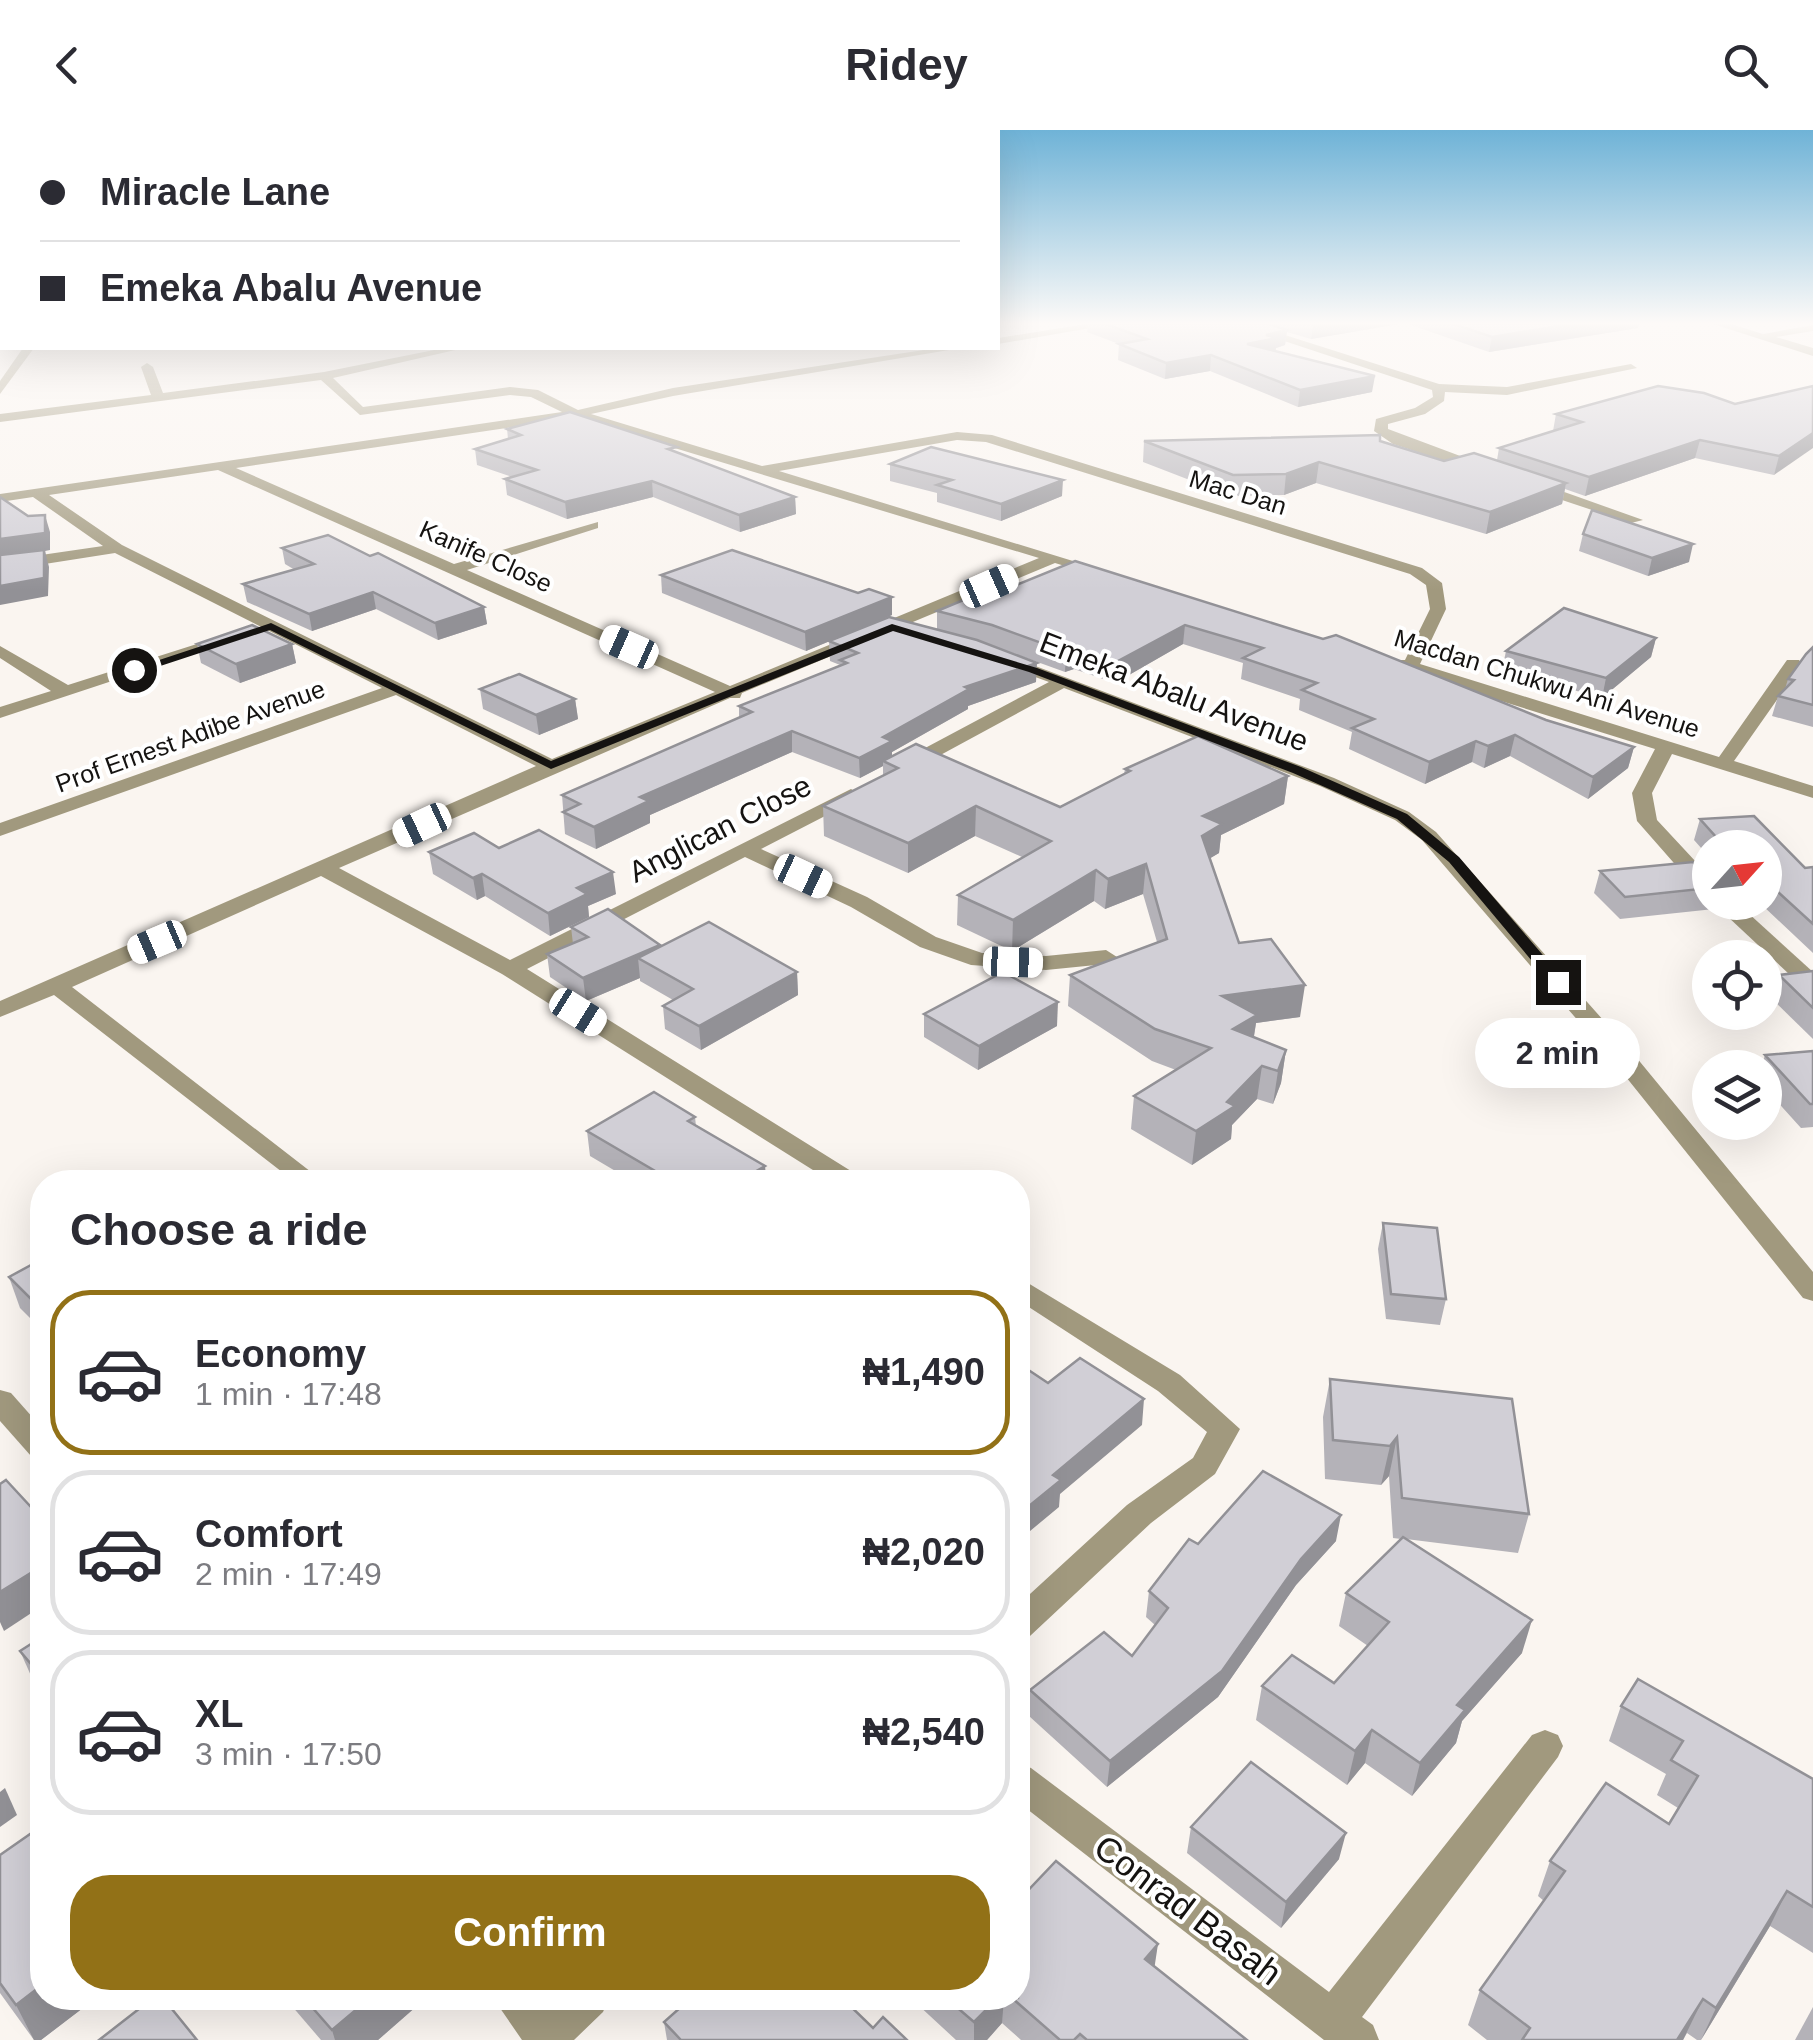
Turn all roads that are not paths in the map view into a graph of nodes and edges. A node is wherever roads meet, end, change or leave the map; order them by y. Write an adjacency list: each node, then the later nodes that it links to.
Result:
1 (47, 412): 6 (street)
2 (572, 412): 5 (street)
3 (584, 412): 5 (street)
4 (1416, 412): 9 (street)
5 (576, 414): 7 (street); 8 (street)
6 (0, 418)
7 (218, 465): 11 (street); 18 (street, Kanife Close)
8 (760, 470): 16 (street); 27 (street, Mac Dan)
9 (1503, 476)
10 (1522, 482): 13 (street)
11 (35, 492): 12 (street); 15 (street)
12 (0, 498)
13 (1636, 520)
14 (593, 525): 18 (street)
15 (116, 548): 17 (street); 20 (street)
16 (1054, 558): 19 (street); 21 (street)
17 (0, 566)
18 (454, 569): 31 (street, Kanife Close)
19 (1129, 580)
20 (271, 626): 29 (street); 30 (street)
21 (892, 628): 22 (street); 31 (street)
22 (929, 638)
23 (0, 652): 30 (street)
24 (984, 652): 28 (street, Emeka Abalu Avenue)
25 (1391, 661): 27 (street, Macdan Chukwu Ani Avenue)
26 (1794, 664): 34 (street)
27 (1410, 667): 33 (street, Macdan Chukwu Ani Avenue)
28 (1062, 682): 38 (street, Anglican Close); 49 (street, Emeka Abalu Avenue)
29 (396, 689): 35 (street); 37 (street, Prof Ernest Adibe Avenue)
30 (66, 692): 32 (street)
31 (734, 694): 35 (street)
32 (0, 713)
33 (1666, 746): 34 (street, Macdan Chukwu Ani Avenue); 40 (street)
34 (1723, 764): 36 (street, Macdan Chukwu Ani Avenue)
35 (551, 766): 39 (street)
36 (1813, 792)
37 (0, 830)
38 (748, 850): 42 (street); 43 (street, Anglican Close)
39 (325, 869): 43 (street); 44 (street)
40 (1692, 870)
41 (1741, 920): 45 (street)
42 (1106, 958)
43 (510, 970): 48 (street)
44 (56, 986): 46 (street); 47 (street)
45 (1812, 986)
46 (0, 1010)
47 (295, 1170)
48 (831, 1170)
49 (1813, 1291)
50 (1030, 1295): 53 (street)
51 (0, 1400): 52 (street)
52 (30, 1434)
53 (1030, 1615)
54 (1545, 1746): 58 (street)
55 (1030, 1789): 58 (street, Conrad Basah)
56 (524, 2010): 59 (street)
57 (576, 2010): 59 (street)
58 (1345, 2030)
59 (547, 2039)

